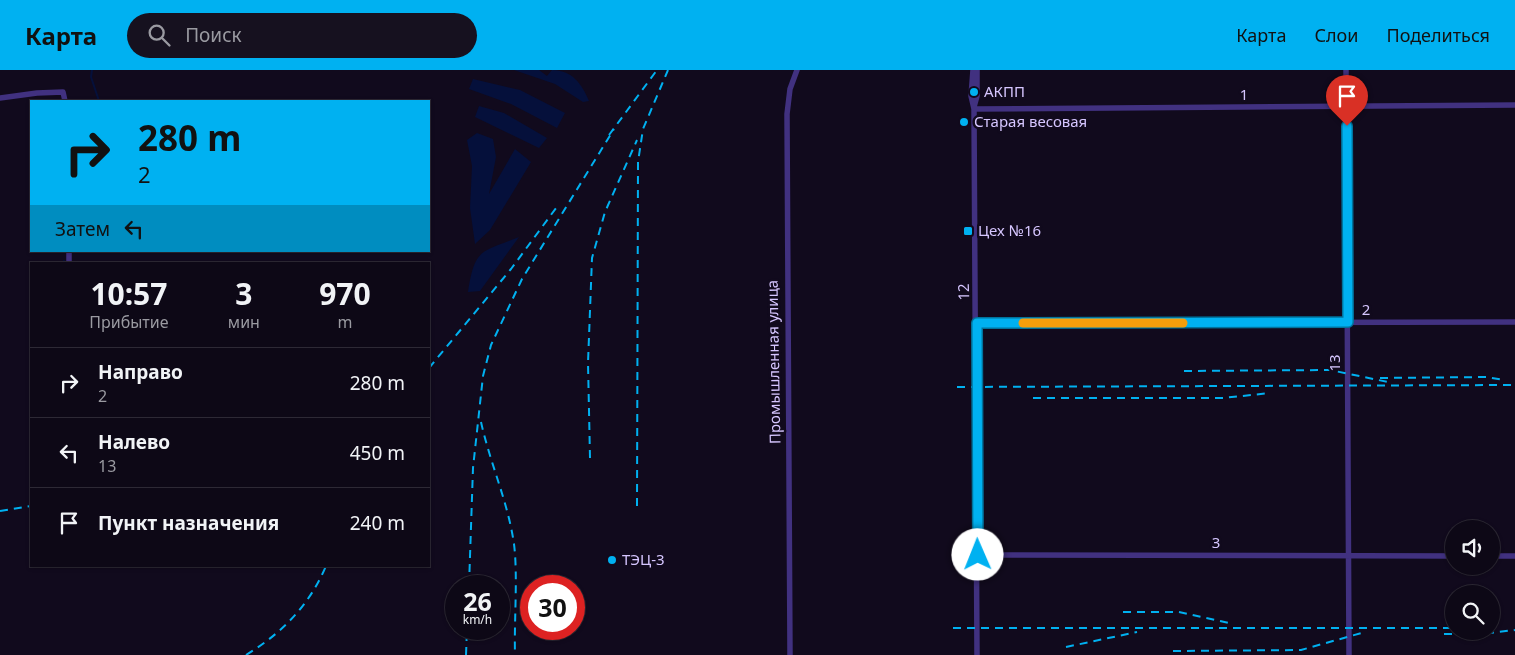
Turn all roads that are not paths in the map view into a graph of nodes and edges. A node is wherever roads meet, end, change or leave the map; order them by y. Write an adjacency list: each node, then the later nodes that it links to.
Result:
1 (797, 70): 18 (street, Промышленная улица)
2 (972, 70): 9 (street)
3 (977, 70): 9 (street)
4 (1346, 70): 8 (street, 13)
5 (0, 98): 6 (street)
6 (65, 100)
7 (1515, 105): 8 (street, 1)
8 (1346, 107): 9 (street, 1); 10 (street, 13)
9 (974, 109): 12 (street, 12)
10 (1348, 322): 11 (street, 2); 12 (street, 2); 14 (street, 13)
11 (1515, 322)
12 (977, 323): 13 (street, 12)
13 (978, 555): 14 (street, 3); 19 (street, 12)
14 (1349, 556): 15 (street, 3); 20 (street, 13)
15 (1445, 556)
16 (1500, 556): 17 (street)
17 (1515, 556)
18 (790, 655)
19 (977, 655)
20 (1349, 655)

